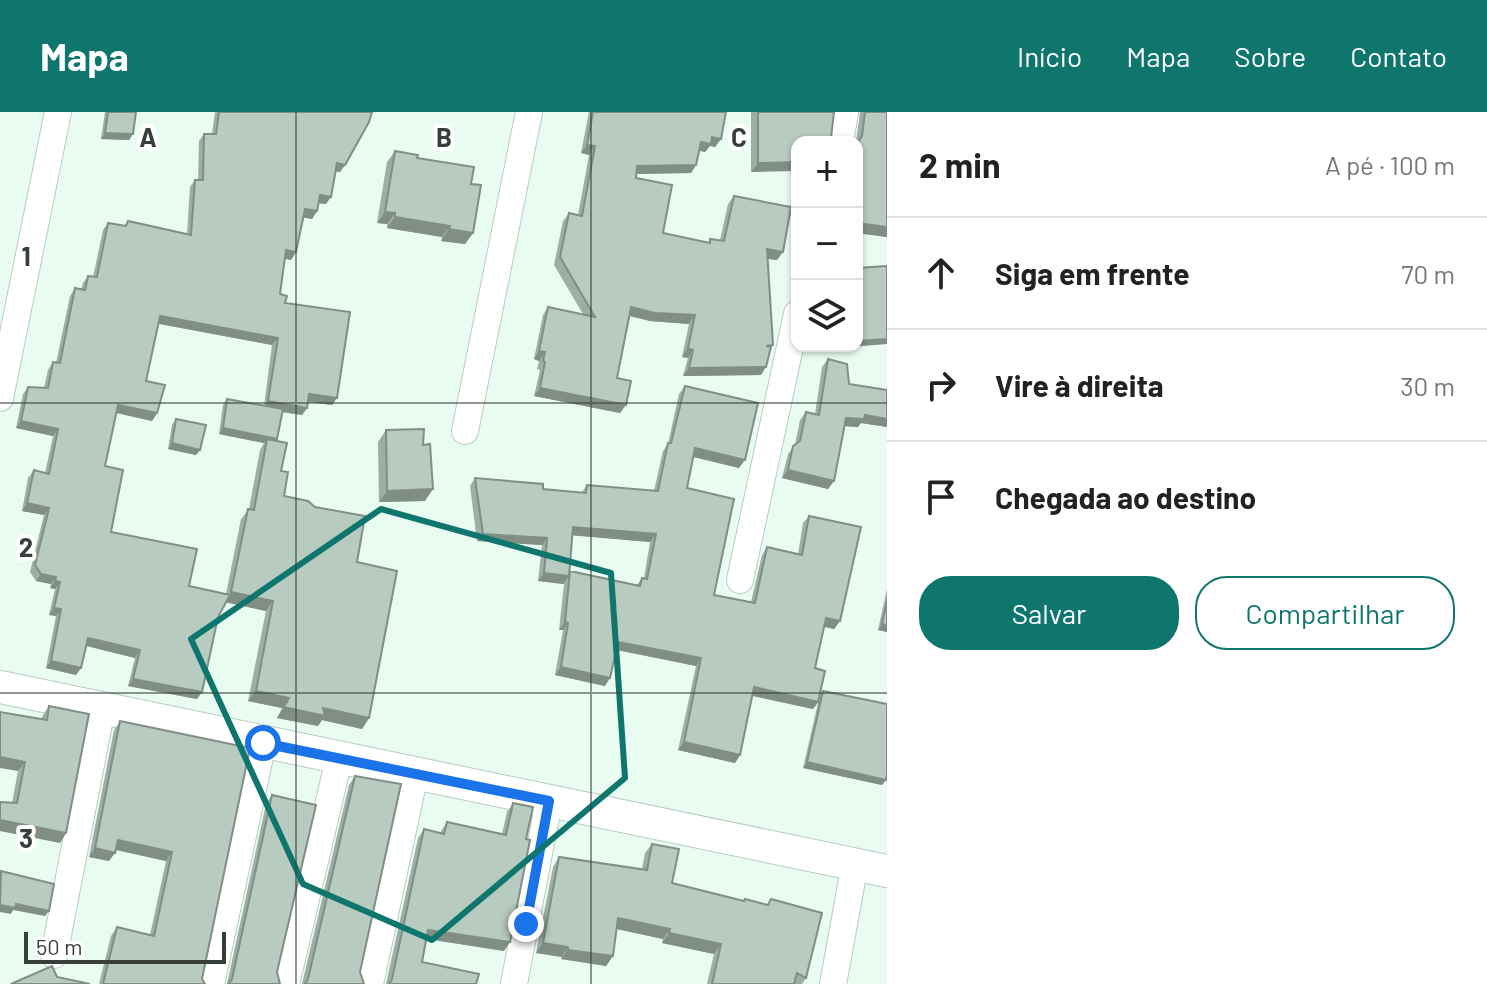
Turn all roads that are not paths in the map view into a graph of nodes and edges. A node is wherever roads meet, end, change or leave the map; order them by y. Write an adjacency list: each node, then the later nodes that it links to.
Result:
1 (58, 112): 6 (street)
2 (529, 112): 7 (street)
3 (845, 112): 4 (street)
4 (841, 136)
5 (791, 342): 8 (street)
6 (0, 398)
7 (465, 431)
8 (740, 580)
9 (0, 687): 10 (street)
10 (102, 708): 11 (street); 17 (street)
11 (263, 743): 12 (street); 18 (street)
12 (339, 759): 13 (street); 19 (street)
13 (415, 774): 14 (street); 20 (street)
14 (549, 801): 15 (street); 21 (street)
15 (855, 864): 16 (street); 22 (street)
16 (887, 871)
17 (54, 955)
18 (211, 984)
19 (286, 984)
20 (370, 984)
21 (514, 984)
22 (833, 984)

